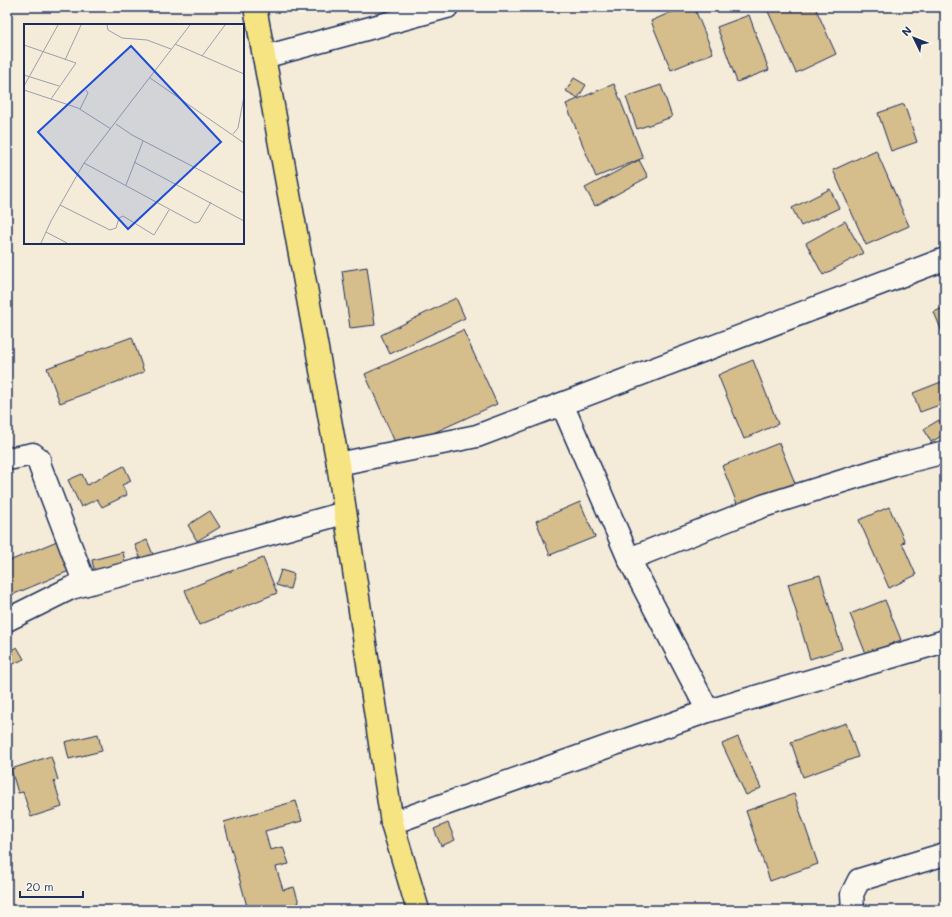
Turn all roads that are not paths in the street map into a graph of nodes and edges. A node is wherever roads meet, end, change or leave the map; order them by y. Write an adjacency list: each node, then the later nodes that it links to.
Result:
1 (255, 7): 3 (main road)
2 (447, 7): 3 (street)
3 (264, 57): 8 (main road)
4 (945, 258): 5 (street)
5 (562, 404): 8 (street); 10 (street)
6 (945, 452): 10 (street)
7 (13, 458): 11 (street)
8 (338, 464): 9 (main road)
9 (344, 513): 11 (street); 15 (main road)
10 (629, 559): 14 (street)
11 (85, 584): 12 (street)
12 (7, 620)
13 (945, 641): 14 (street)
14 (708, 711): 15 (street)
15 (392, 823): 17 (main road)
16 (945, 854): 18 (street)
17 (418, 910)
18 (854, 910)

